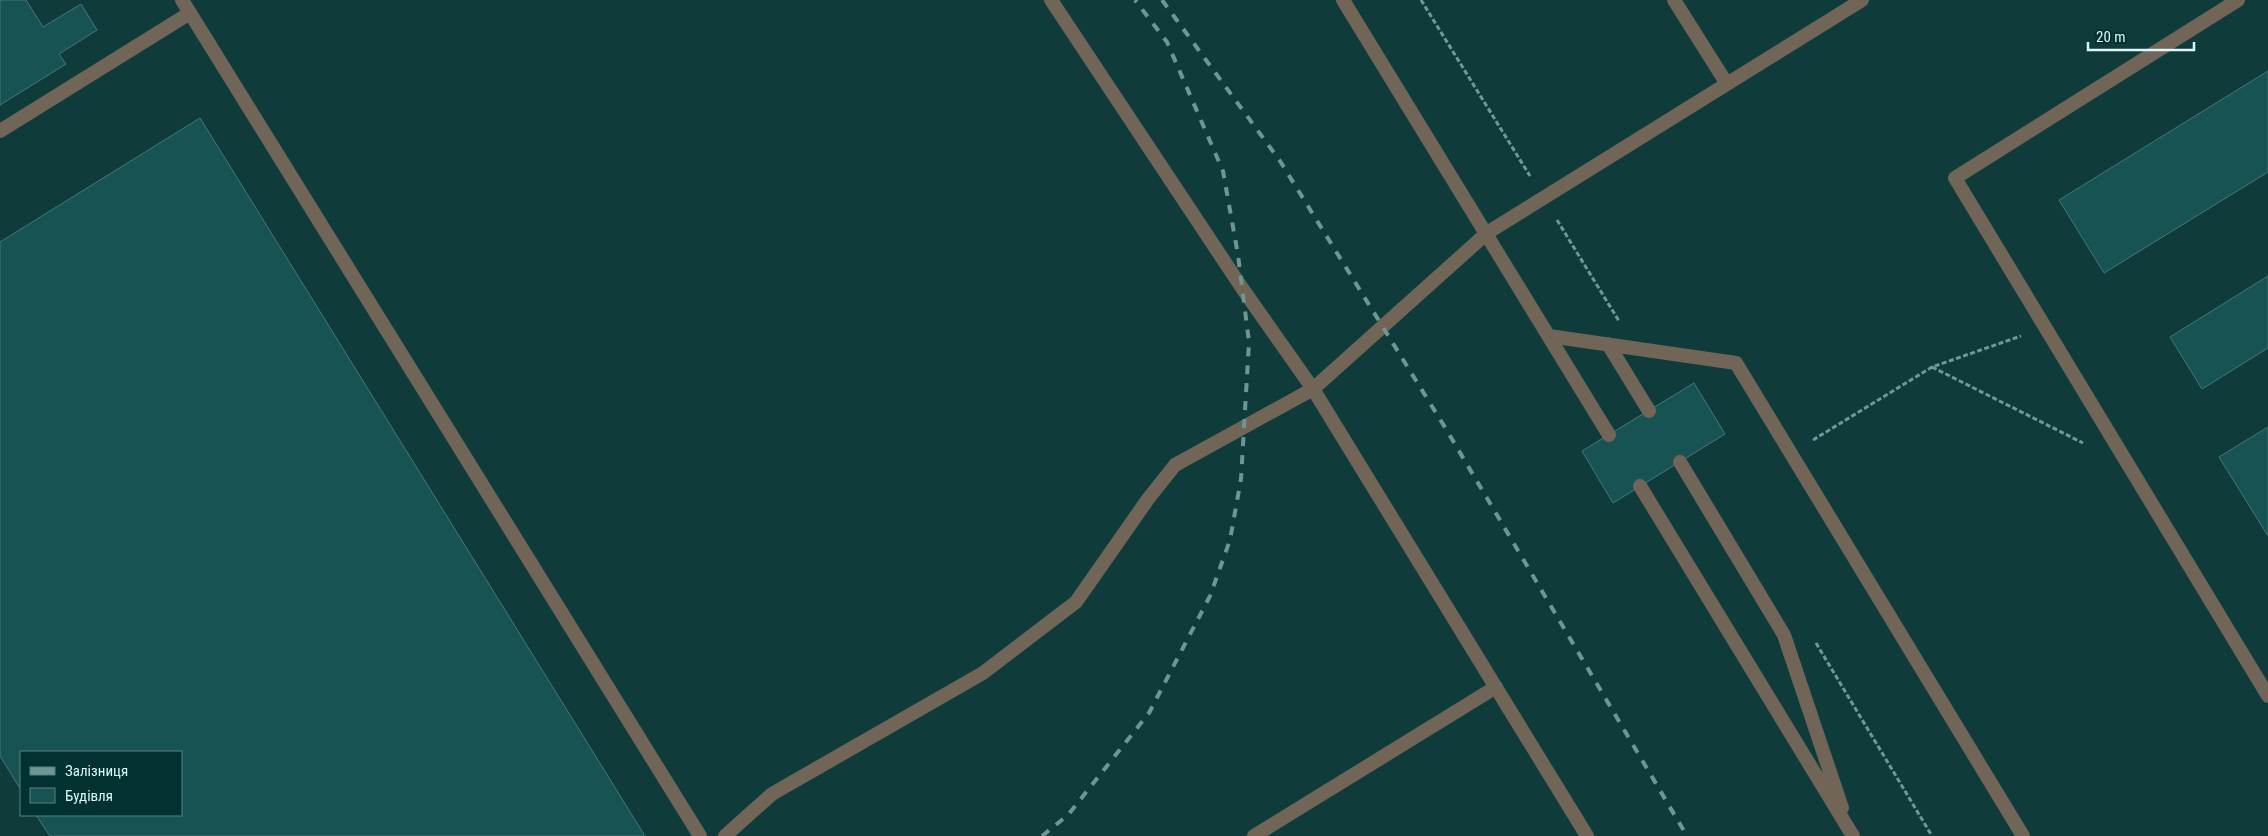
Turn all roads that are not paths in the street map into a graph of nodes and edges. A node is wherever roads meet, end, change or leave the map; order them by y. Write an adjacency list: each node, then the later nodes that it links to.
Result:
1 (182, 0): 7 (lane)
2 (1052, 0): 13 (lane)
3 (1343, 0): 10 (lane)
4 (1674, 0): 8 (lane)
5 (1862, 0): 8 (lane)
6 (2238, 0): 19 (lane)
7 (190, 13): 9 (lane); 21 (lane)
8 (1726, 84): 10 (lane)
9 (0, 131)
10 (1487, 233): 11 (lane); 13 (lane)
11 (1550, 336): 12 (lane); 15 (lane)
12 (1608, 344): 14 (lane); 25 (lane)
13 (1313, 389): 18 (lane); 22 (lane)
14 (1649, 411)
15 (1609, 435)
16 (1680, 462): 20 (lane)
17 (1640, 486): 20 (lane)
18 (1496, 687): 23 (lane); 24 (lane)
19 (2268, 696)
20 (1851, 833)
21 (700, 836)
22 (726, 836)
23 (1254, 836)
24 (1587, 836)
25 (2023, 836)

